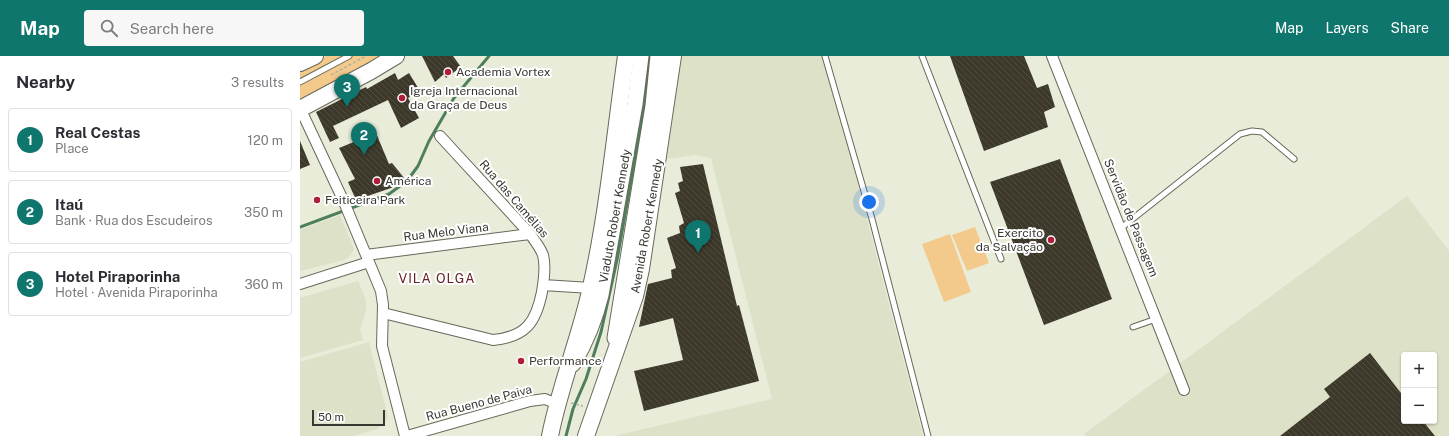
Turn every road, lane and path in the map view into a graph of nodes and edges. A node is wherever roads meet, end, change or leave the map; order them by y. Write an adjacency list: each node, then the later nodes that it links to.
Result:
1 (315, 56): 11 (main road)
2 (349, 56): 12 (lane)
3 (396, 56): 13 (main road)
4 (626, 56): 22 (main road)
5 (641, 56): 27 (main road, Viaduto Robert Kennedy)
6 (658, 56): 26 (main road, Viaduto Robert Kennedy)
7 (673, 56): 26 (main road, Avenida Robert Kennedy)
8 (825, 56): 34 (lane)
9 (922, 56): 19 (lane)
10 (1052, 56): 16 (street, Servidão de Passagem)
11 (300, 63)
12 (300, 82)
13 (300, 109): 18 (street)
14 (440, 136): 17 (street, Rua das Camélias)
15 (1294, 159): 16 (lane)
16 (1121, 228): 24 (street, Servidão de Passagem)
17 (530, 234): 18 (street, Rua Melo Viana); 21 (street, Rua das Camélias)
18 (368, 258): 20 (street, Rua Melo Viana); 23 (street)
19 (1001, 259)
20 (300, 284)
21 (543, 285): 22 (street); 23 (street, Rua das Camélias)
22 (591, 288): 27 (main road)
23 (383, 313): 31 (street)
24 (1157, 319): 25 (lane); 28 (street, Servidão de Passagem)
25 (1133, 327)
26 (611, 363): 33 (main road, Avenida Robert Kennedy)
27 (569, 370): 29 (main road)
28 (1184, 390)
29 (564, 403): 30 (path); 31 (street, Rua Bueno de Paiva); 32 (main road)
30 (581, 406)
31 (406, 436)
32 (550, 436)
33 (586, 436)
34 (928, 436)

